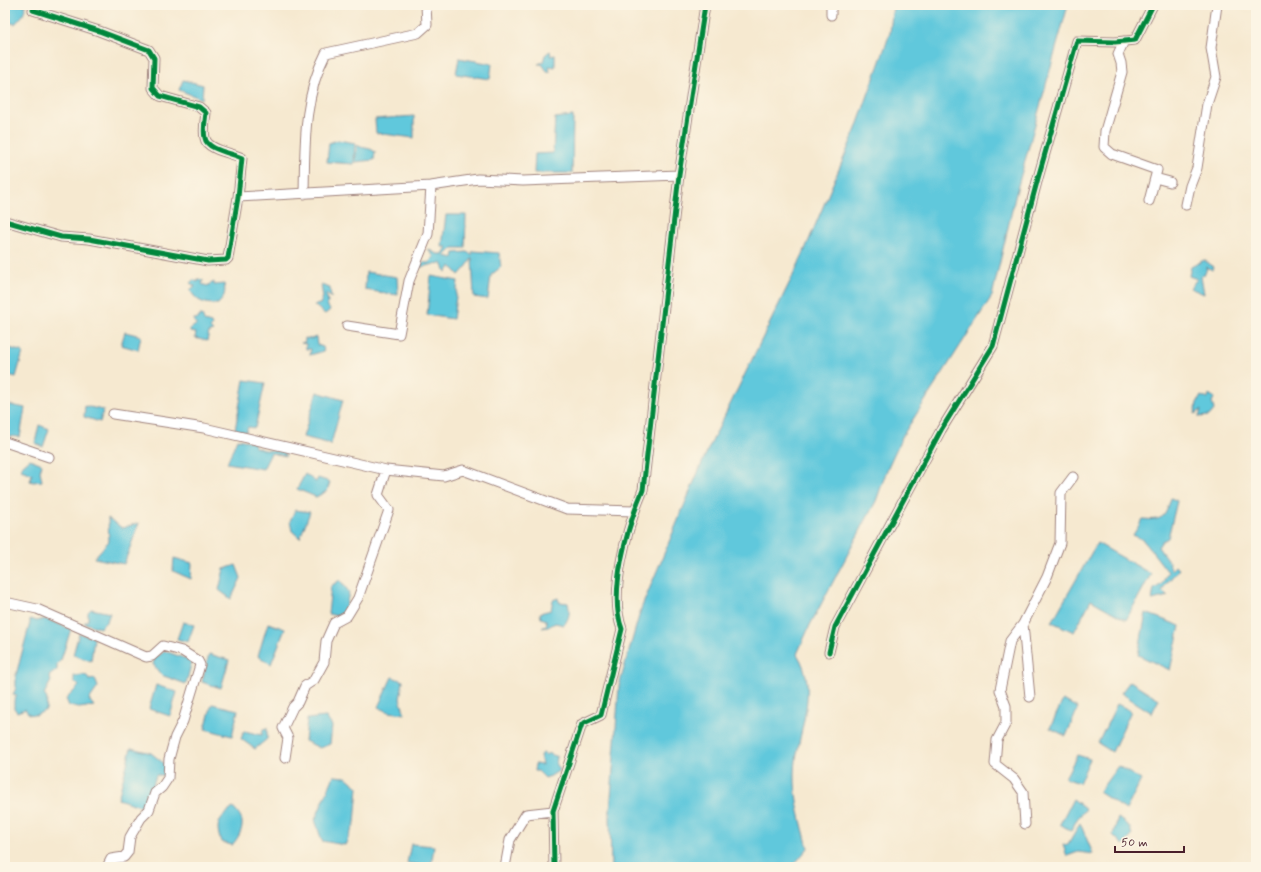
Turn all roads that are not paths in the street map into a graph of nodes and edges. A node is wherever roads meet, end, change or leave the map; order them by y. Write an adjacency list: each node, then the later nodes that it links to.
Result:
1 (35, 5): 14 (street)
2 (426, 5): 13 (street)
3 (704, 5): 9 (street)
4 (831, 5): 7 (street)
5 (1153, 5): 8 (street)
6 (1217, 5): 16 (street)
7 (831, 15)
8 (1124, 41): 10 (street); 27 (street)
9 (679, 175): 12 (street); 24 (street)
10 (1155, 178): 11 (street); 15 (street)
11 (1170, 182)
12 (431, 186): 13 (street); 18 (street)
13 (304, 194): 14 (street)
14 (238, 197): 17 (street)
15 (1149, 200)
16 (1186, 206)
17 (5, 221)
18 (347, 326)
19 (113, 414): 22 (street)
20 (5, 442): 21 (street)
21 (49, 457)
22 (386, 470): 24 (street); 29 (street)
23 (1073, 477): 26 (street)
24 (634, 511): 30 (street)
25 (5, 602): 32 (street)
26 (1023, 624): 28 (street); 31 (street)
27 (829, 652)
28 (1030, 697)
29 (285, 758)
30 (553, 811): 33 (street); 34 (street)
31 (1025, 824)
32 (107, 867)
33 (505, 867)
34 (554, 867)

